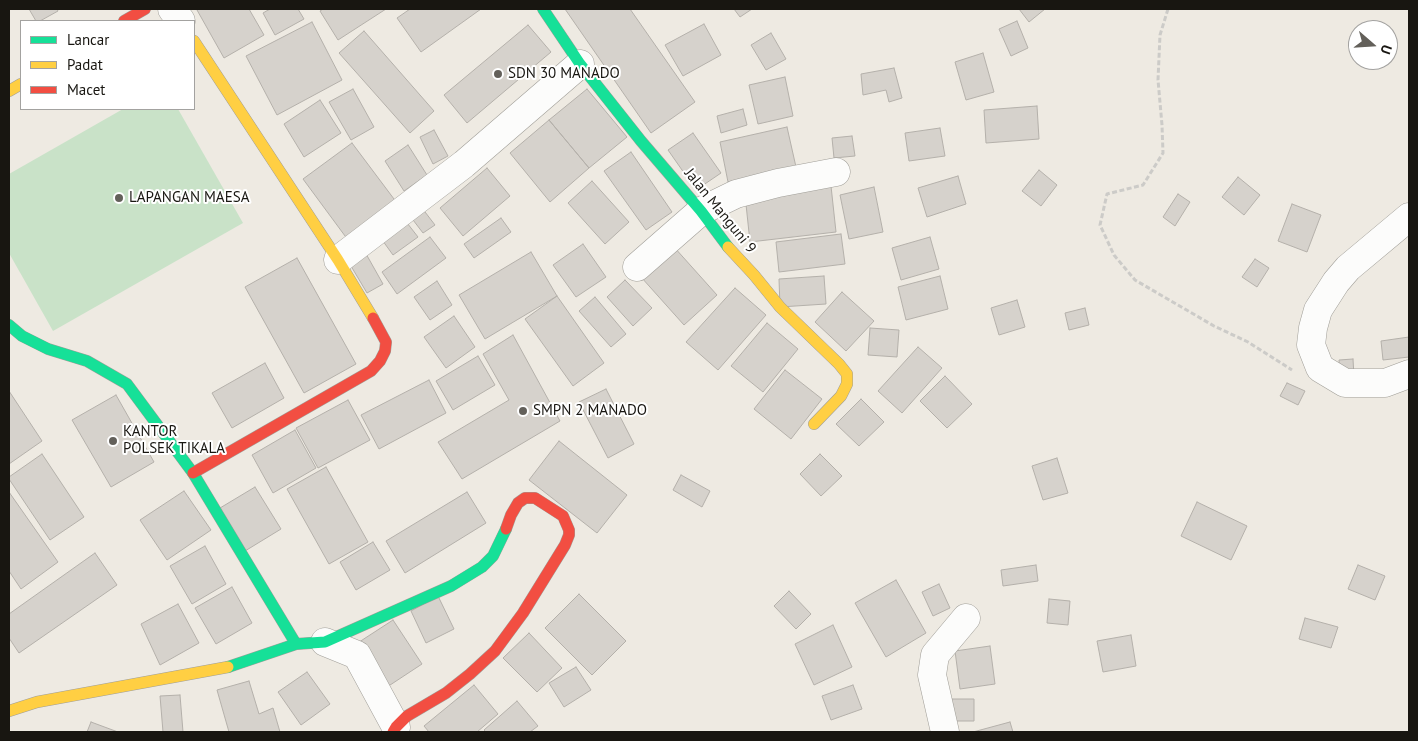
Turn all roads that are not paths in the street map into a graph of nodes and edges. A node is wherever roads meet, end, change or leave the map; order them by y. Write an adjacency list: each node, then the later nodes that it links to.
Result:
1 (145, 9): 4 (street)
2 (172, 9): 5 (street)
3 (543, 9): 7 (street, Jalan Manguni 9)
4 (126, 20)
5 (180, 20)
6 (195, 43): 13 (street)
7 (580, 64): 11 (street, Jalan Manguni 9); 13 (street)
8 (20, 85): 9 (street)
9 (9, 91)
10 (836, 172): 11 (street)
11 (701, 211): 14 (street); 17 (street, Jalan Manguni 9)
12 (1409, 217): 16 (street)
13 (338, 260): 18 (street)
14 (637, 267)
15 (9, 325): 18 (street)
16 (1409, 374)
17 (814, 424)
18 (193, 474): 21 (street)
19 (966, 618): 24 (street)
20 (325, 642): 21 (street); 23 (street); 23 (street)
21 (296, 644): 22 (street)
22 (9, 710)
23 (394, 729)
24 (945, 732)

